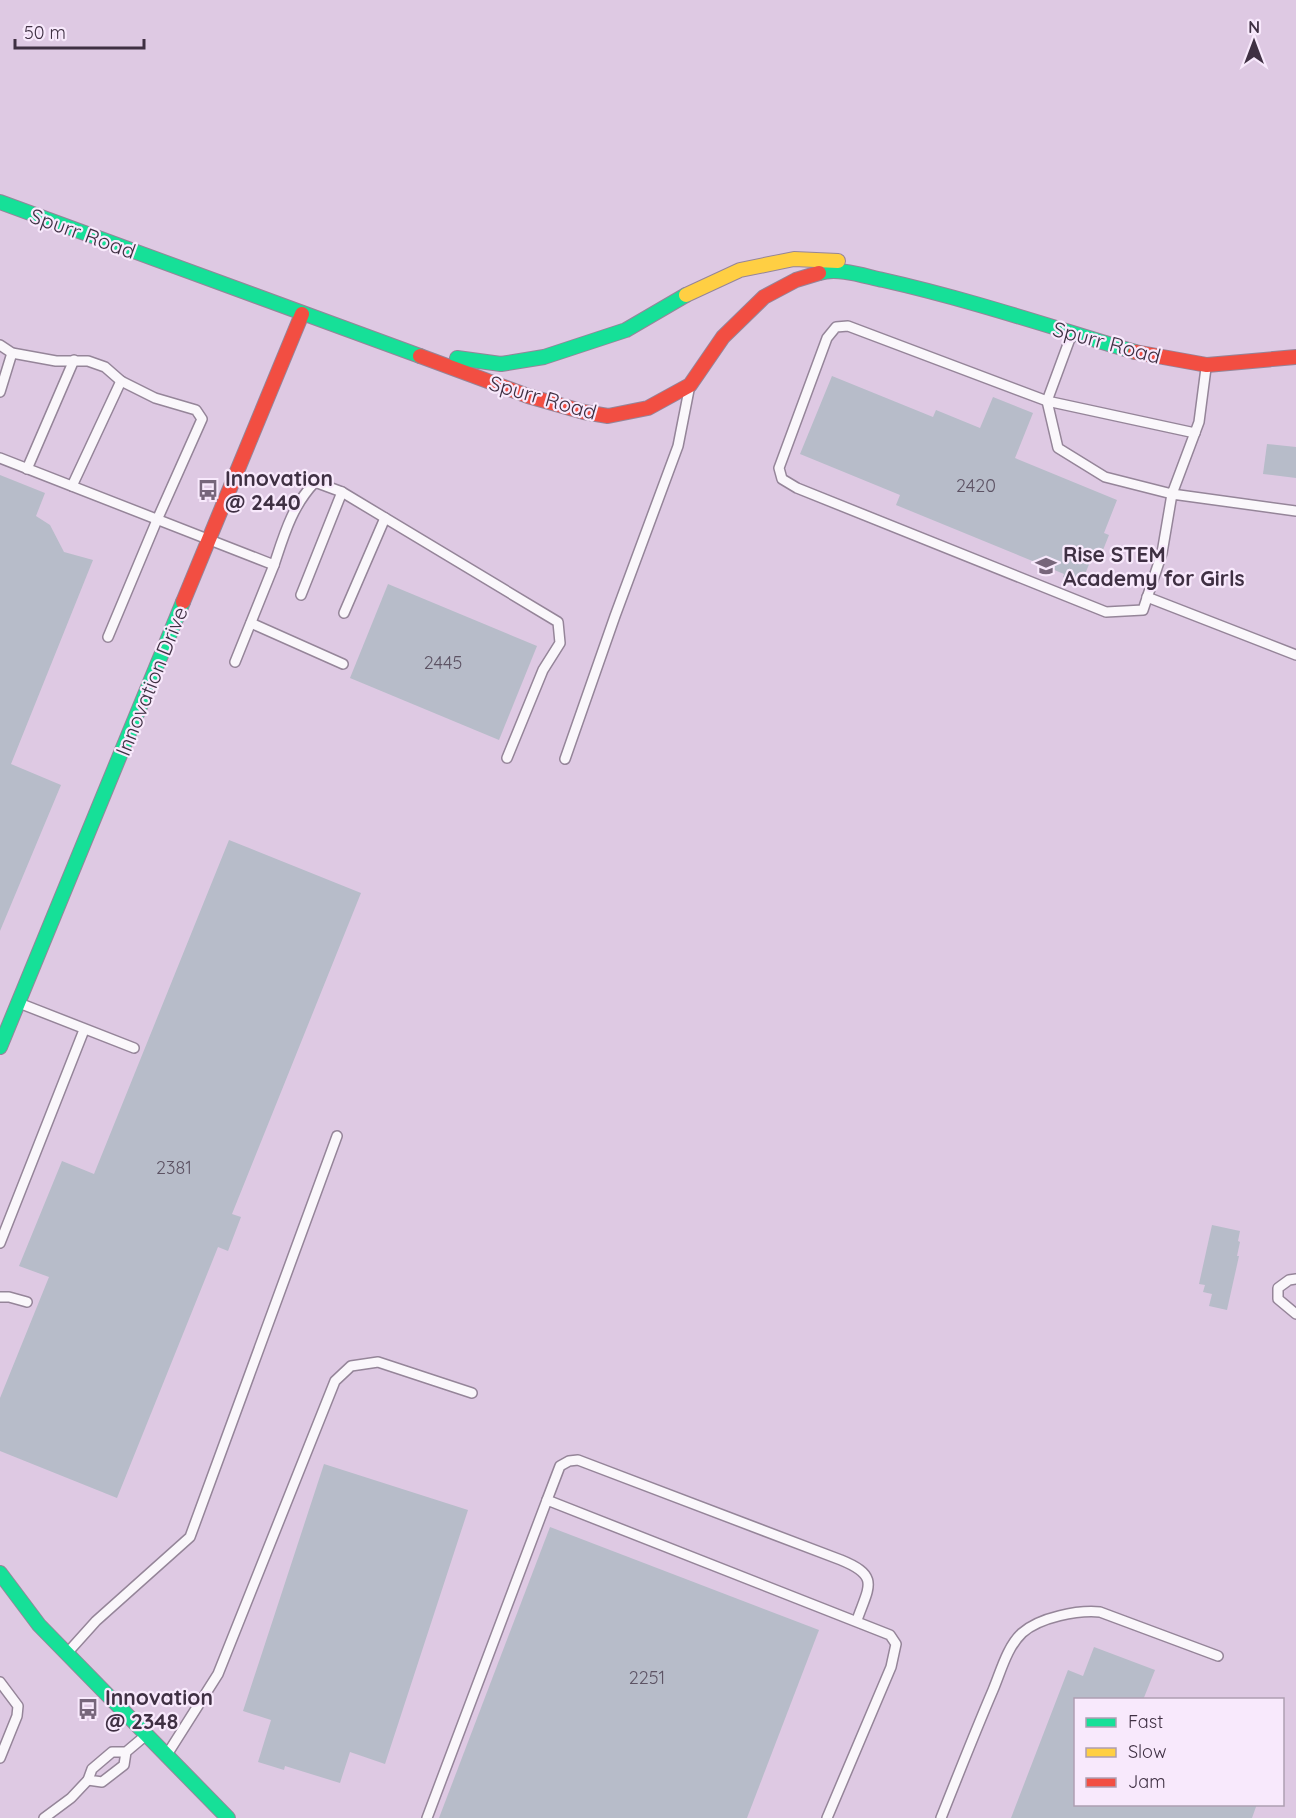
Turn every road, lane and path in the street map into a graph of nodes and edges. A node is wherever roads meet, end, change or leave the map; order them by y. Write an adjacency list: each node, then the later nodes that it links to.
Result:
1 (0, 202): 3 (street, Spurr Road)
2 (922, 289): 4 (street, Spurr Road); 6 (street, Spurr Road); 12 (street, Spurr Road)
3 (302, 314): 6 (street, Spurr Road); 24 (street, Innovation Drive)
4 (1072, 334): 10 (street, Spurr Road); 14 (lane)
5 (0, 345): 7 (lane)
6 (402, 350): 12 (street, Spurr Road)
7 (12, 353): 9 (lane); 13 (lane)
8 (1296, 357): 10 (street, Spurr Road)
9 (74, 360): 11 (lane); 17 (lane)
10 (1207, 365): 15 (lane)
11 (121, 381): 18 (lane); 23 (lane)
12 (690, 385): 35 (lane)
13 (0, 392)
14 (1047, 401): 15 (lane); 20 (lane); 27 (lane)
15 (1195, 433): 20 (lane)
16 (0, 458): 17 (lane)
17 (27, 469): 18 (lane)
18 (72, 486): 23 (lane)
19 (342, 492): 22 (lane); 25 (lane); 26 (lane)
20 (1172, 494): 21 (lane); 27 (lane)
21 (1296, 512)
22 (385, 518): 28 (lane); 34 (lane)
23 (157, 520): 24 (lane); 30 (lane)
24 (209, 540): 25 (lane); 36 (street, Innovation Drive)
25 (274, 565): 29 (lane)
26 (301, 595)
27 (1147, 597): 31 (lane)
28 (344, 613)
29 (251, 623): 32 (lane); 33 (lane)
30 (108, 637)
31 (1296, 655)
32 (235, 662)
33 (343, 664)
34 (507, 758)
35 (565, 759)
36 (18, 1003): 37 (lane); 38 (street, Innovation Drive)
37 (84, 1030): 39 (lane); 41 (lane)
38 (0, 1047)
39 (134, 1048)
40 (337, 1136): 50 (lane)
41 (0, 1243)
42 (1296, 1279): 45 (lane)
43 (0, 1297): 44 (lane)
44 (27, 1302)
45 (1296, 1314)
46 (472, 1393): 55 (lane)
47 (547, 1500): 49 (lane); 49 (lane); 60 (lane)
48 (0, 1573): 50 (street)
49 (857, 1620): 61 (lane)
50 (67, 1653): 53 (street)
51 (1218, 1656): 62 (lane)
52 (0, 1682): 56 (lane)
53 (147, 1735): 54 (lane); 55 (street)
54 (126, 1752): 57 (lane); 57 (lane)
55 (166, 1755): 59 (street)
56 (0, 1758)
57 (88, 1780): 58 (lane)
58 (44, 1818)
59 (228, 1818)
60 (427, 1818)
61 (827, 1818)
62 (941, 1818)

